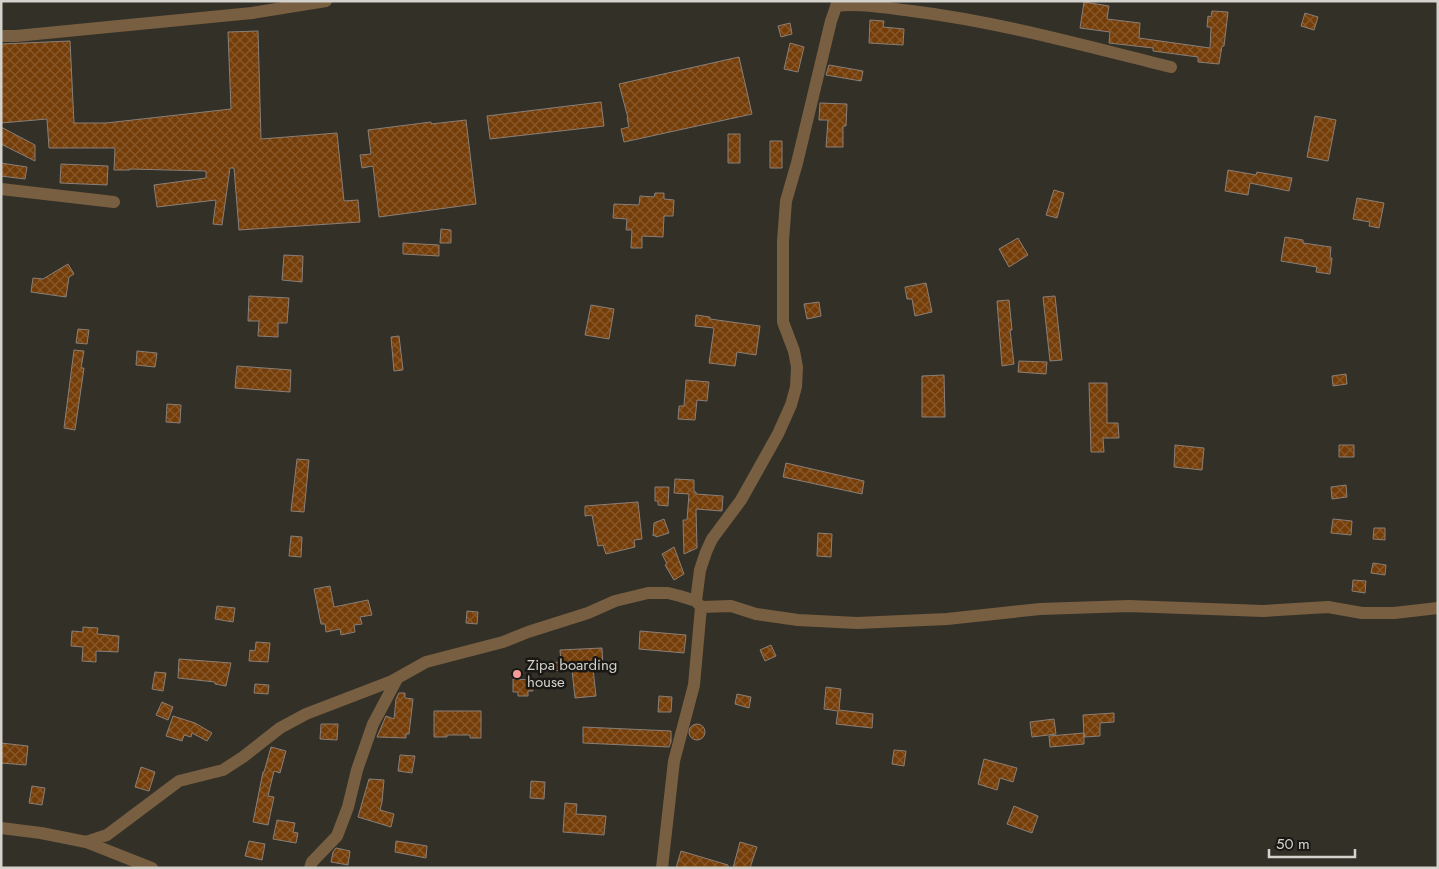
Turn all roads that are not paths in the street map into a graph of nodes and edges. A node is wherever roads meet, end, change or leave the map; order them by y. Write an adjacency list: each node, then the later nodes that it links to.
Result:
1 (326, 1): 3 (street)
2 (837, 3): 4 (street); 7 (street)
3 (1, 36)
4 (1171, 67)
5 (1, 189): 6 (street)
6 (114, 202)
7 (699, 604): 8 (street); 9 (street); 14 (street)
8 (1438, 608)
9 (397, 679): 11 (street); 13 (street)
10 (1, 828): 11 (street)
11 (86, 842): 12 (street)
12 (152, 868)
13 (310, 868)
14 (662, 868)

